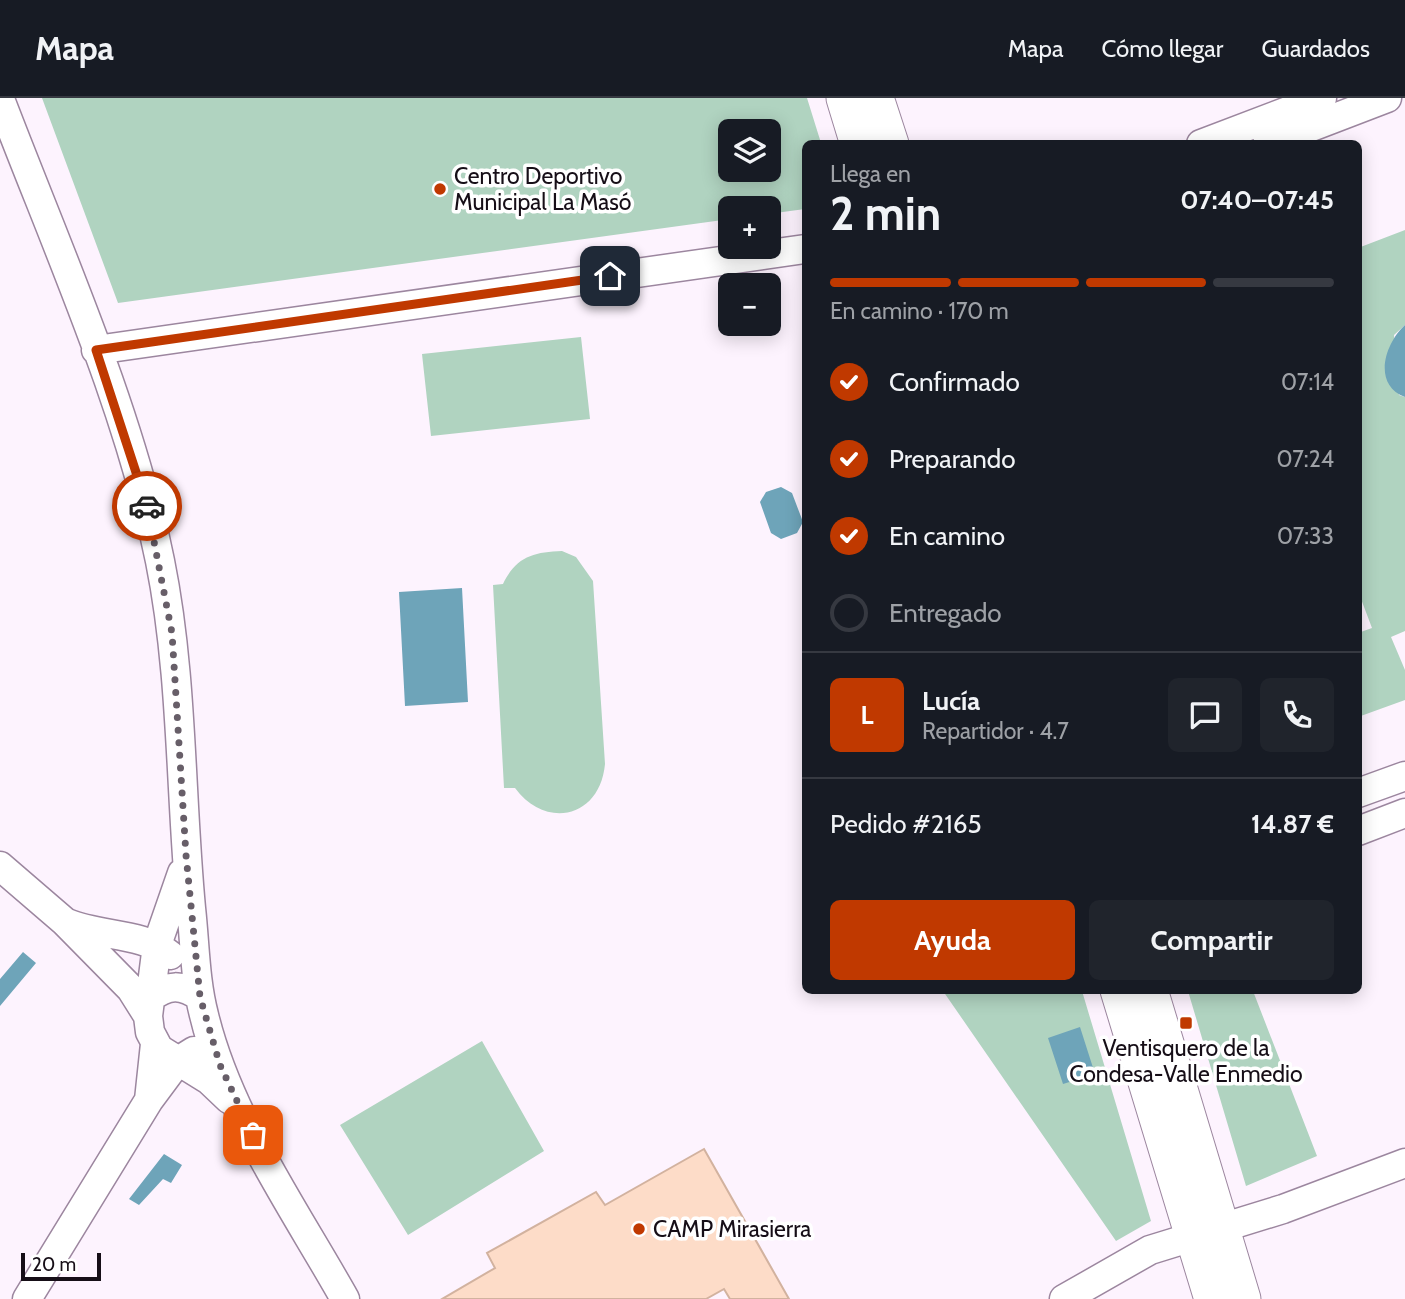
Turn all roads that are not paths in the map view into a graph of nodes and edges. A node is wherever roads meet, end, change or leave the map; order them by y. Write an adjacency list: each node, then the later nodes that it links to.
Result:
1 (845, 98): 6 (main road)
2 (875, 98): 7 (main road)
3 (1322, 98): 8 (street)
4 (1387, 98): 9 (street)
5 (0, 99): 11 (street)
6 (858, 140)
7 (889, 140)
8 (1212, 140)
9 (1277, 140)
10 (802, 249): 11 (street)
11 (96, 350): 16 (street)
12 (1405, 776): 13 (street)
13 (1362, 792)
14 (1405, 813): 15 (street)
15 (1362, 829)
16 (186, 855): 19 (street); 22 (street)
17 (0, 866): 18 (street)
18 (65, 922): 19 (street); 23 (street)
19 (157, 945): 22 (street); 23 (street)
20 (1120, 994): 28 (main road)
21 (1150, 994): 28 (main road)
22 (200, 997): 23 (street); 24 (street)
23 (149, 1007): 25 (street)
24 (208, 1033): 25 (street); 26 (street)
25 (167, 1052): 26 (street); 29 (street)
26 (240, 1112): 30 (street)
27 (1405, 1163): 28 (street)
28 (1207, 1232): 31 (street); 32 (main road); 33 (main road)
29 (27, 1299)
30 (345, 1299)
31 (1064, 1299)
32 (1213, 1299)
33 (1242, 1299)

